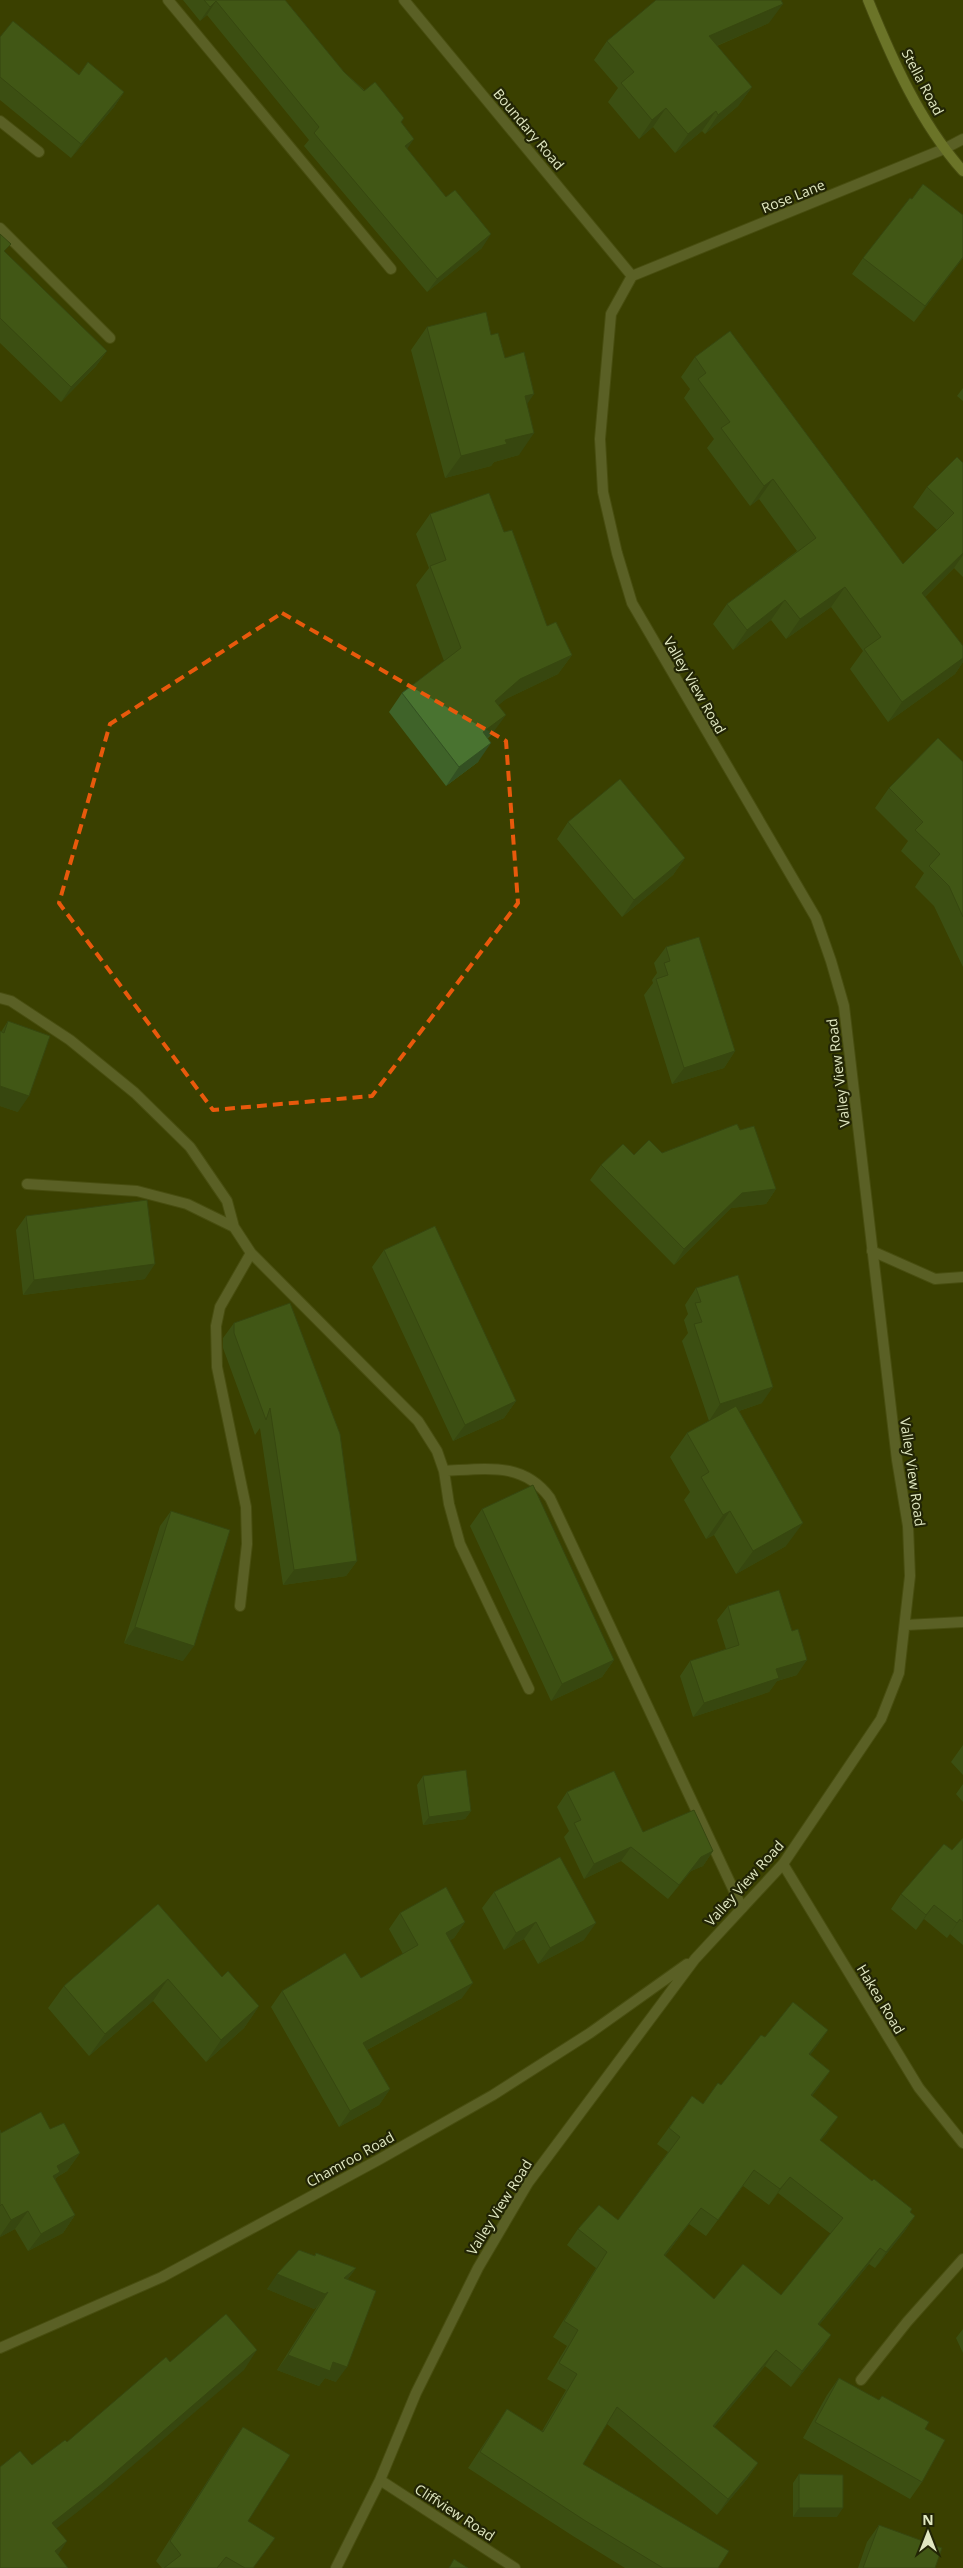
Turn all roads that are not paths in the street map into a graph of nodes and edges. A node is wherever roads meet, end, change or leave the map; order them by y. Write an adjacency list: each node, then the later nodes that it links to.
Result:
1 (168, 0): 10 (street)
2 (404, 0): 11 (street, Boundary Road)
3 (868, 0): 6 (main road, Stella Road)
4 (0, 121): 7 (street)
5 (963, 139): 6 (street, Rose Lane)
6 (944, 149): 8 (main road, Stella Road); 11 (street, Rose Lane)
7 (39, 152)
8 (963, 171)
9 (0, 228): 12 (street)
10 (391, 269)
11 (632, 276): 16 (street, Valley View Road)
12 (110, 338)
13 (0, 998): 15 (street)
14 (27, 1184): 15 (street)
15 (234, 1227): 17 (street)
16 (872, 1250): 18 (street); 22 (street, Valley View Road)
17 (251, 1253): 19 (street); 20 (street)
18 (963, 1277)
19 (444, 1471): 23 (street); 25 (street)
20 (240, 1606)
21 (963, 1622): 22 (street)
22 (906, 1625): 24 (street, Valley View Road)
23 (529, 1688)
24 (783, 1864): 25 (street, Valley View Road); 27 (street, Hakea Road)
25 (742, 1908): 26 (street, Valley View Road)
26 (695, 1959): 29 (street, Chamroo Road); 31 (street, Valley View Road)
27 (963, 2143)
28 (963, 2259): 30 (street)
29 (0, 2348)
30 (861, 2380)
31 (380, 2480): 32 (street, Valley View Road); 33 (street, Cliffview Road)
32 (336, 2568)
33 (515, 2568)

